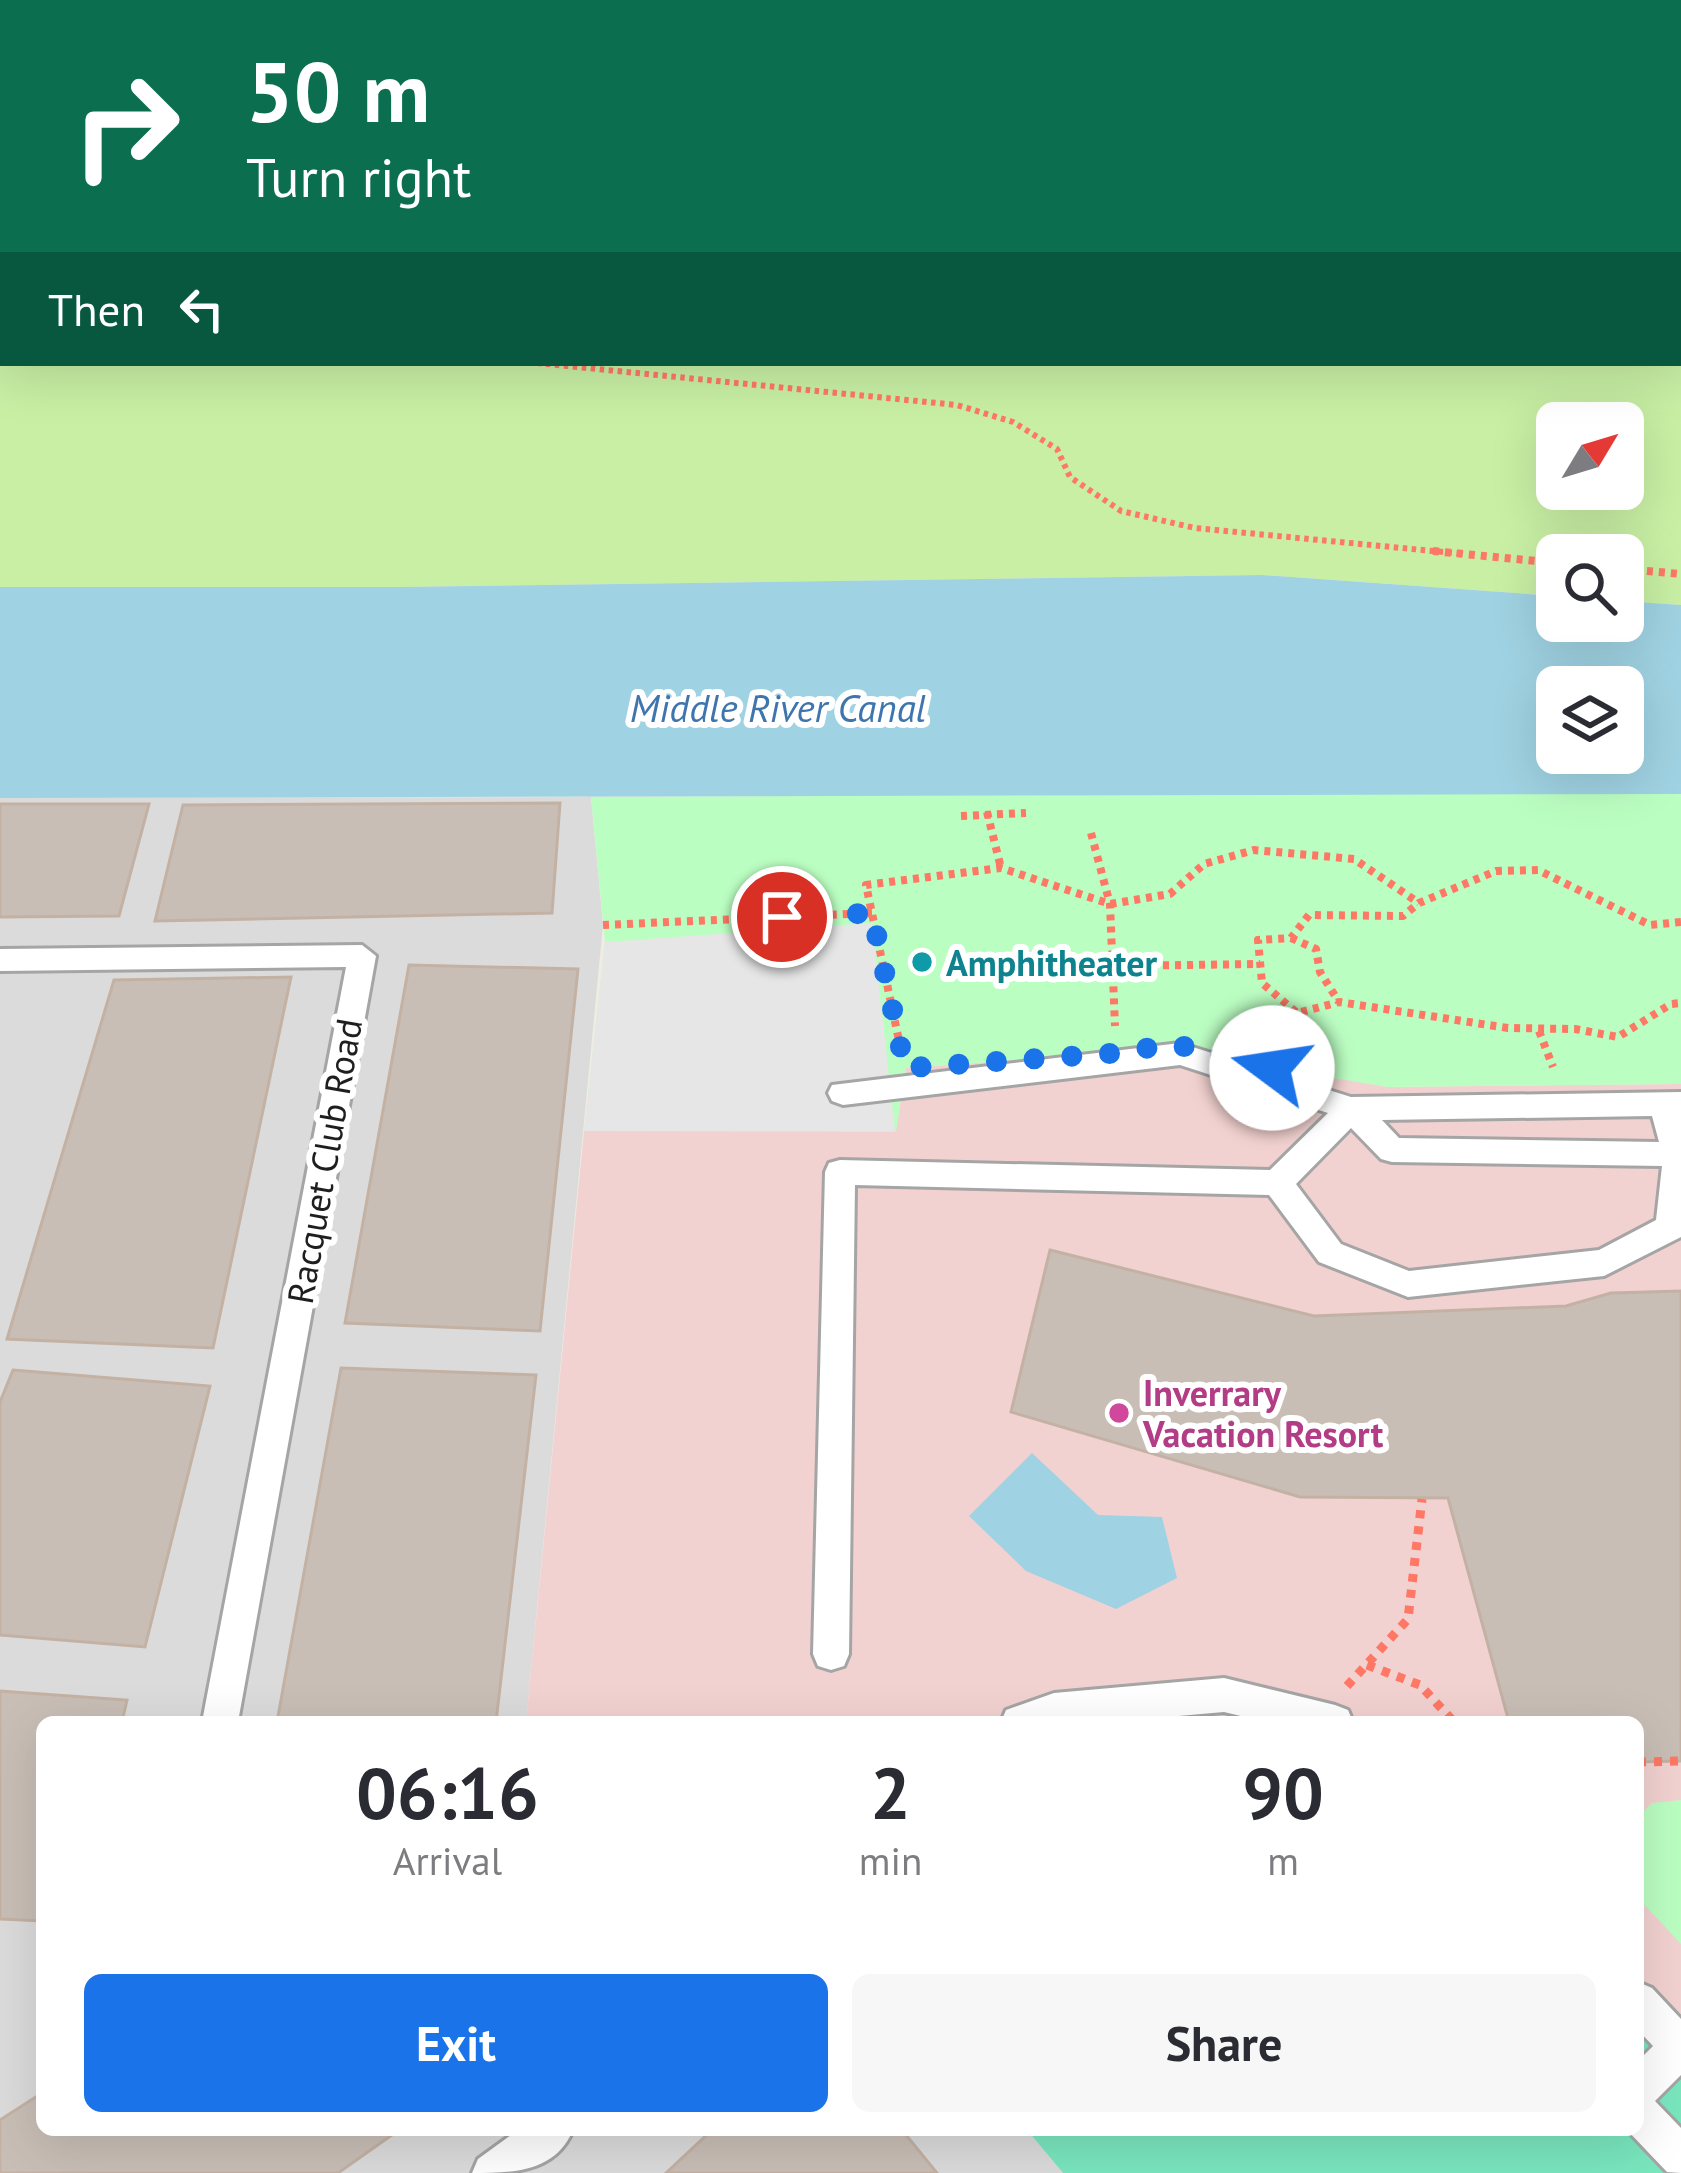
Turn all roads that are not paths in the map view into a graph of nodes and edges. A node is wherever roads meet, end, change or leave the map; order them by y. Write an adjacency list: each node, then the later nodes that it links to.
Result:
1 (0, 960): 10 (lane, Racquet Club Road)
2 (842, 1093): 4 (lane)
3 (1672, 1104): 4 (lane); 5 (lane)
4 (1352, 1109): 5 (lane); 6 (lane)
5 (1679, 1154): 7 (lane)
6 (1277, 1183): 7 (lane); 8 (lane)
7 (1676, 1227)
8 (831, 1654)
9 (1341, 1705): 13 (lane)
10 (221, 1716)
11 (1036, 1716): 12 (lane)
12 (1289, 1716)
13 (1307, 1716)
14 (1644, 2008): 15 (lane)
15 (1681, 2047): 16 (lane)
16 (1644, 2084)
17 (1644, 2118): 20 (lane)
18 (544, 2136): 19 (lane)
19 (513, 2158)
20 (1681, 2158)

